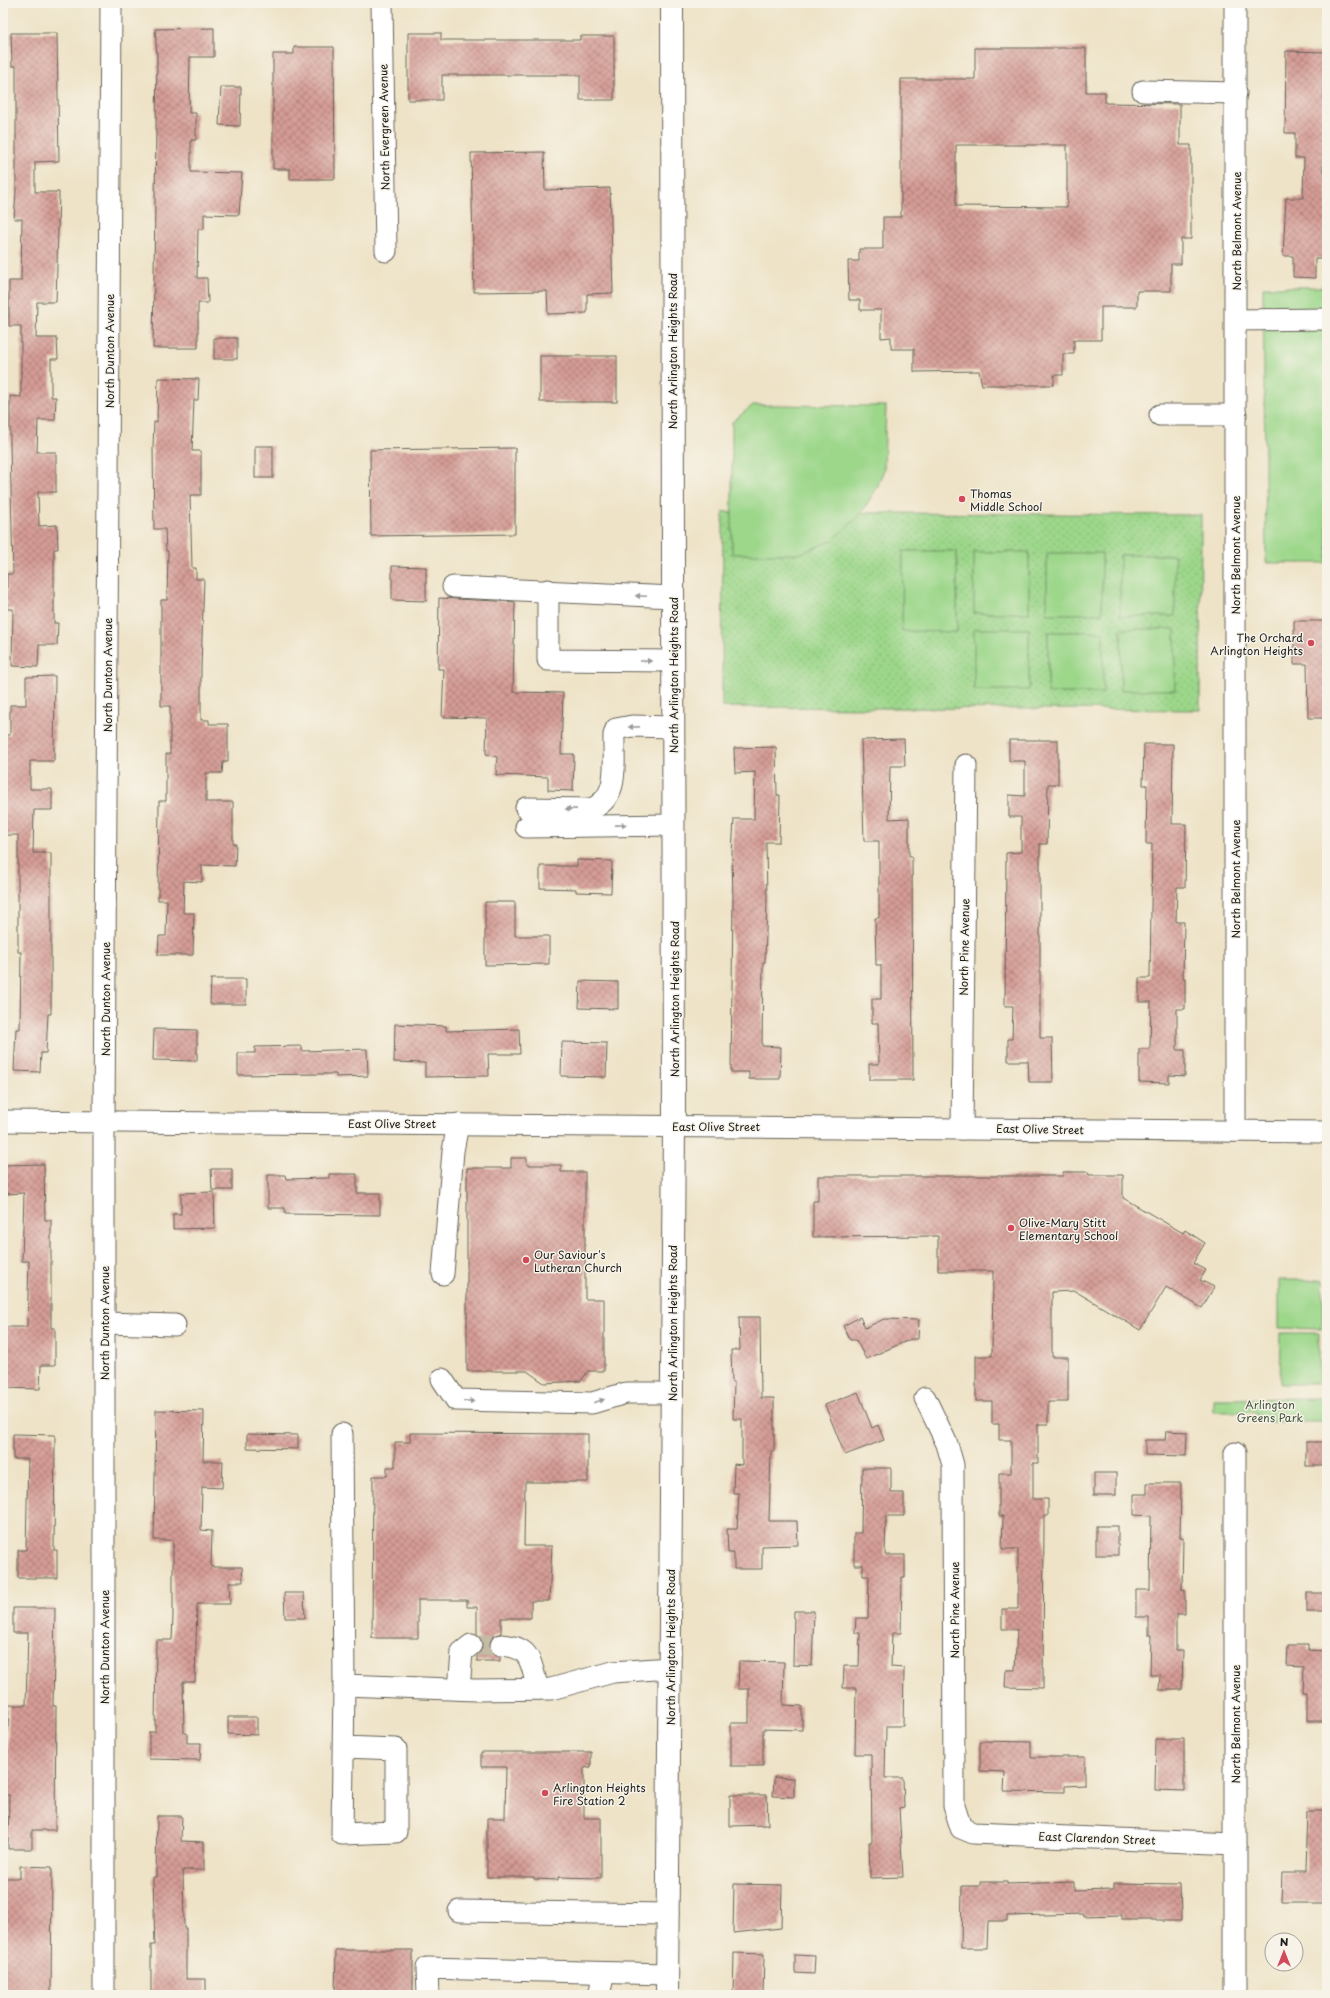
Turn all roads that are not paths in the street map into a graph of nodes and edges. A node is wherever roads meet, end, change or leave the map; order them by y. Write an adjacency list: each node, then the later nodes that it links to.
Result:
1 (111, 3): 20 (street, North Dunton Avenue)
2 (382, 3): 7 (street, North Evergreen Avenue)
3 (672, 3): 14 (main road, North Arlington Heights Road)
4 (1235, 3): 6 (street, North Belmont Avenue)
5 (1143, 91): 6 (street)
6 (1236, 92): 9 (street, North Belmont Avenue)
7 (386, 251)
8 (1327, 319): 9 (street)
9 (1236, 320): 11 (street, North Belmont Avenue)
10 (1160, 415): 11 (street)
11 (1236, 415): 24 (street, North Belmont Avenue)
12 (453, 587): 13 (street)
13 (548, 590): 14 (street, one-way to 13); 15 (street, one-way to 15)
14 (673, 597): 15 (main road, North Arlington Heights Road)
15 (673, 661): 16 (main road, North Arlington Heights Road)
16 (673, 727): 18 (main road, North Arlington Heights Road); 18 (street, one-way to 18)
17 (966, 766): 23 (street, North Pine Avenue)
18 (674, 825): 22 (main road, North Arlington Heights Road)
19 (3, 1121): 20 (street, East Olive Street)
20 (104, 1121): 21 (street, East Olive Street); 27 (street, North Dunton Avenue)
21 (458, 1124): 22 (street, East Olive Street); 26 (street)
22 (674, 1126): 23 (street, East Olive Street); 30 (main road, North Arlington Heights Road)
23 (962, 1129): 24 (street, East Olive Street)
24 (1235, 1131): 25 (street, East Olive Street)
25 (1327, 1132)
26 (443, 1274)
27 (104, 1323): 28 (street); 47 (street, North Dunton Avenue)
28 (175, 1325)
29 (442, 1379): 30 (street, one-way to 30)
30 (672, 1393): 36 (main road, North Arlington Heights Road)
31 (925, 1398): 41 (street, North Pine Avenue)
32 (342, 1434): 37 (street)
33 (1235, 1452): 42 (street, North Belmont Avenue)
34 (471, 1645): 38 (street)
35 (501, 1645): 39 (street)
36 (670, 1668): 39 (street); 44 (main road, North Arlington Heights Road)
37 (344, 1685): 38 (street); 40 (street)
38 (460, 1689): 39 (street)
39 (538, 1689)
40 (343, 1747): 40 (street)
41 (961, 1828): 42 (street, East Clarendon Street)
42 (1235, 1844): 50 (street, North Belmont Avenue)
43 (459, 1911): 44 (street)
44 (668, 1914): 46 (main road, North Arlington Heights Road)
45 (604, 1973): 46 (street); 48 (street); 49 (street)
46 (667, 1985)
47 (104, 1995)
48 (428, 1995)
49 (598, 1995)
50 (1236, 1995)

